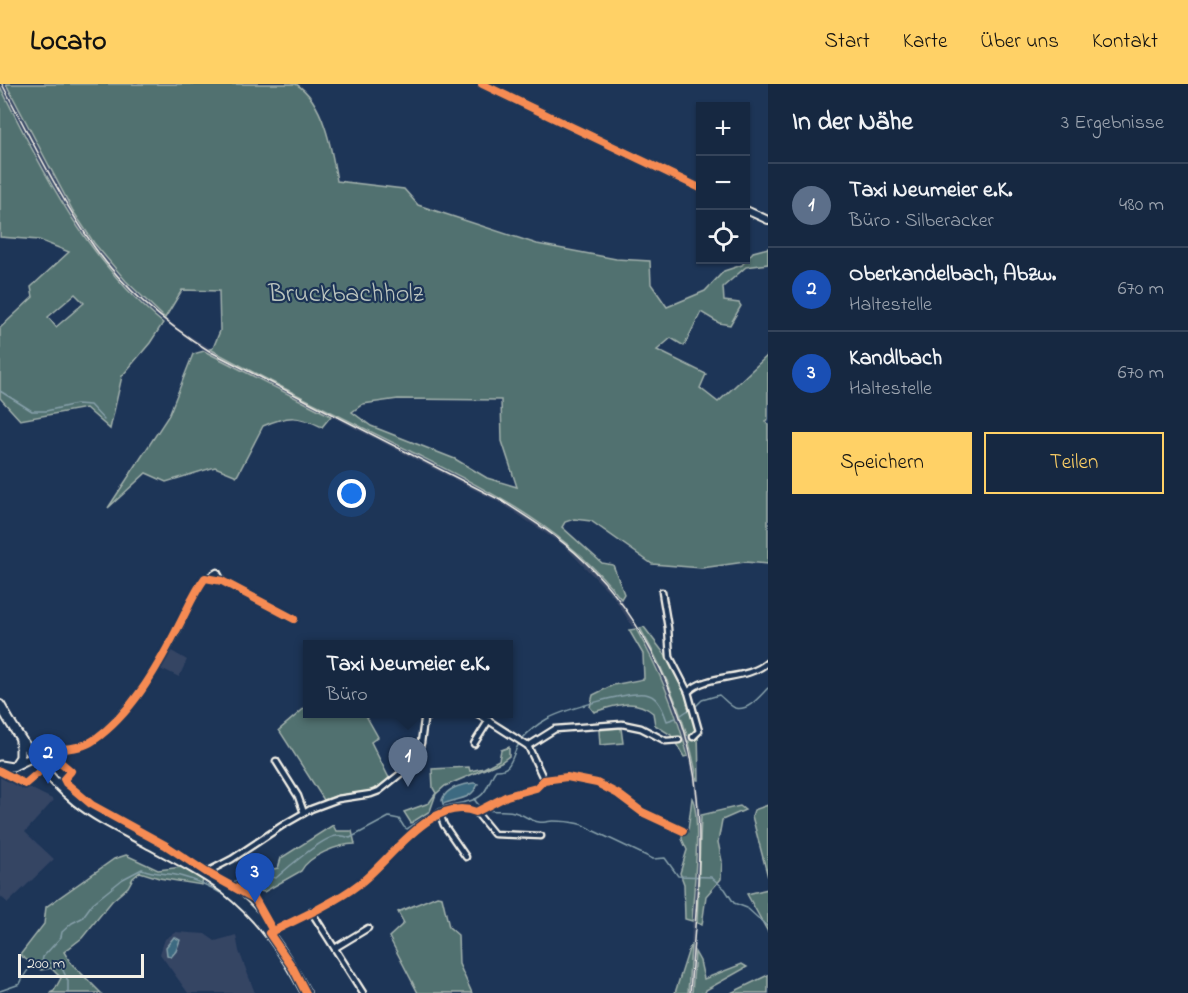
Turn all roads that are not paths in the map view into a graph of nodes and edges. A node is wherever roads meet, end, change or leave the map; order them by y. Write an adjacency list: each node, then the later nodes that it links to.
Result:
1 (482, 84): 2 (street)
2 (696, 186)
3 (750, 212): 4 (street)
4 (768, 220)
5 (662, 592): 8 (street)
6 (294, 619): 19 (street)
7 (768, 662): 8 (street)
8 (688, 692): 13 (street)
9 (0, 705): 14 (main road)
10 (426, 718): 23 (street)
11 (485, 718): 12 (street)
12 (489, 720): 16 (street); 18 (street)
13 (693, 737)
14 (20, 740): 19 (main road); 22 (main road)
15 (679, 740): 18 (street)
16 (474, 744)
17 (399, 745): 23 (street)
18 (528, 746): 24 (street)
19 (33, 757): 22 (main road); 31 (main road)
20 (276, 761): 26 (street)
21 (0, 765): 22 (main road)
22 (15, 766)
23 (406, 769): 26 (street)
24 (544, 780): 25 (street); 28 (street)
25 (476, 812): 27 (street); 29 (street)
26 (304, 813): 31 (street)
27 (440, 814): 30 (street); 33 (street)
28 (683, 831)
29 (542, 836)
30 (466, 857)
31 (203, 874): 32 (main road)
32 (226, 890): 35 (main road); 35 (street)
33 (311, 911): 35 (street); 36 (street)
34 (368, 927): 36 (street)
35 (271, 932): 37 (main road)
36 (335, 948): 38 (street)
37 (306, 993)
38 (363, 993)

